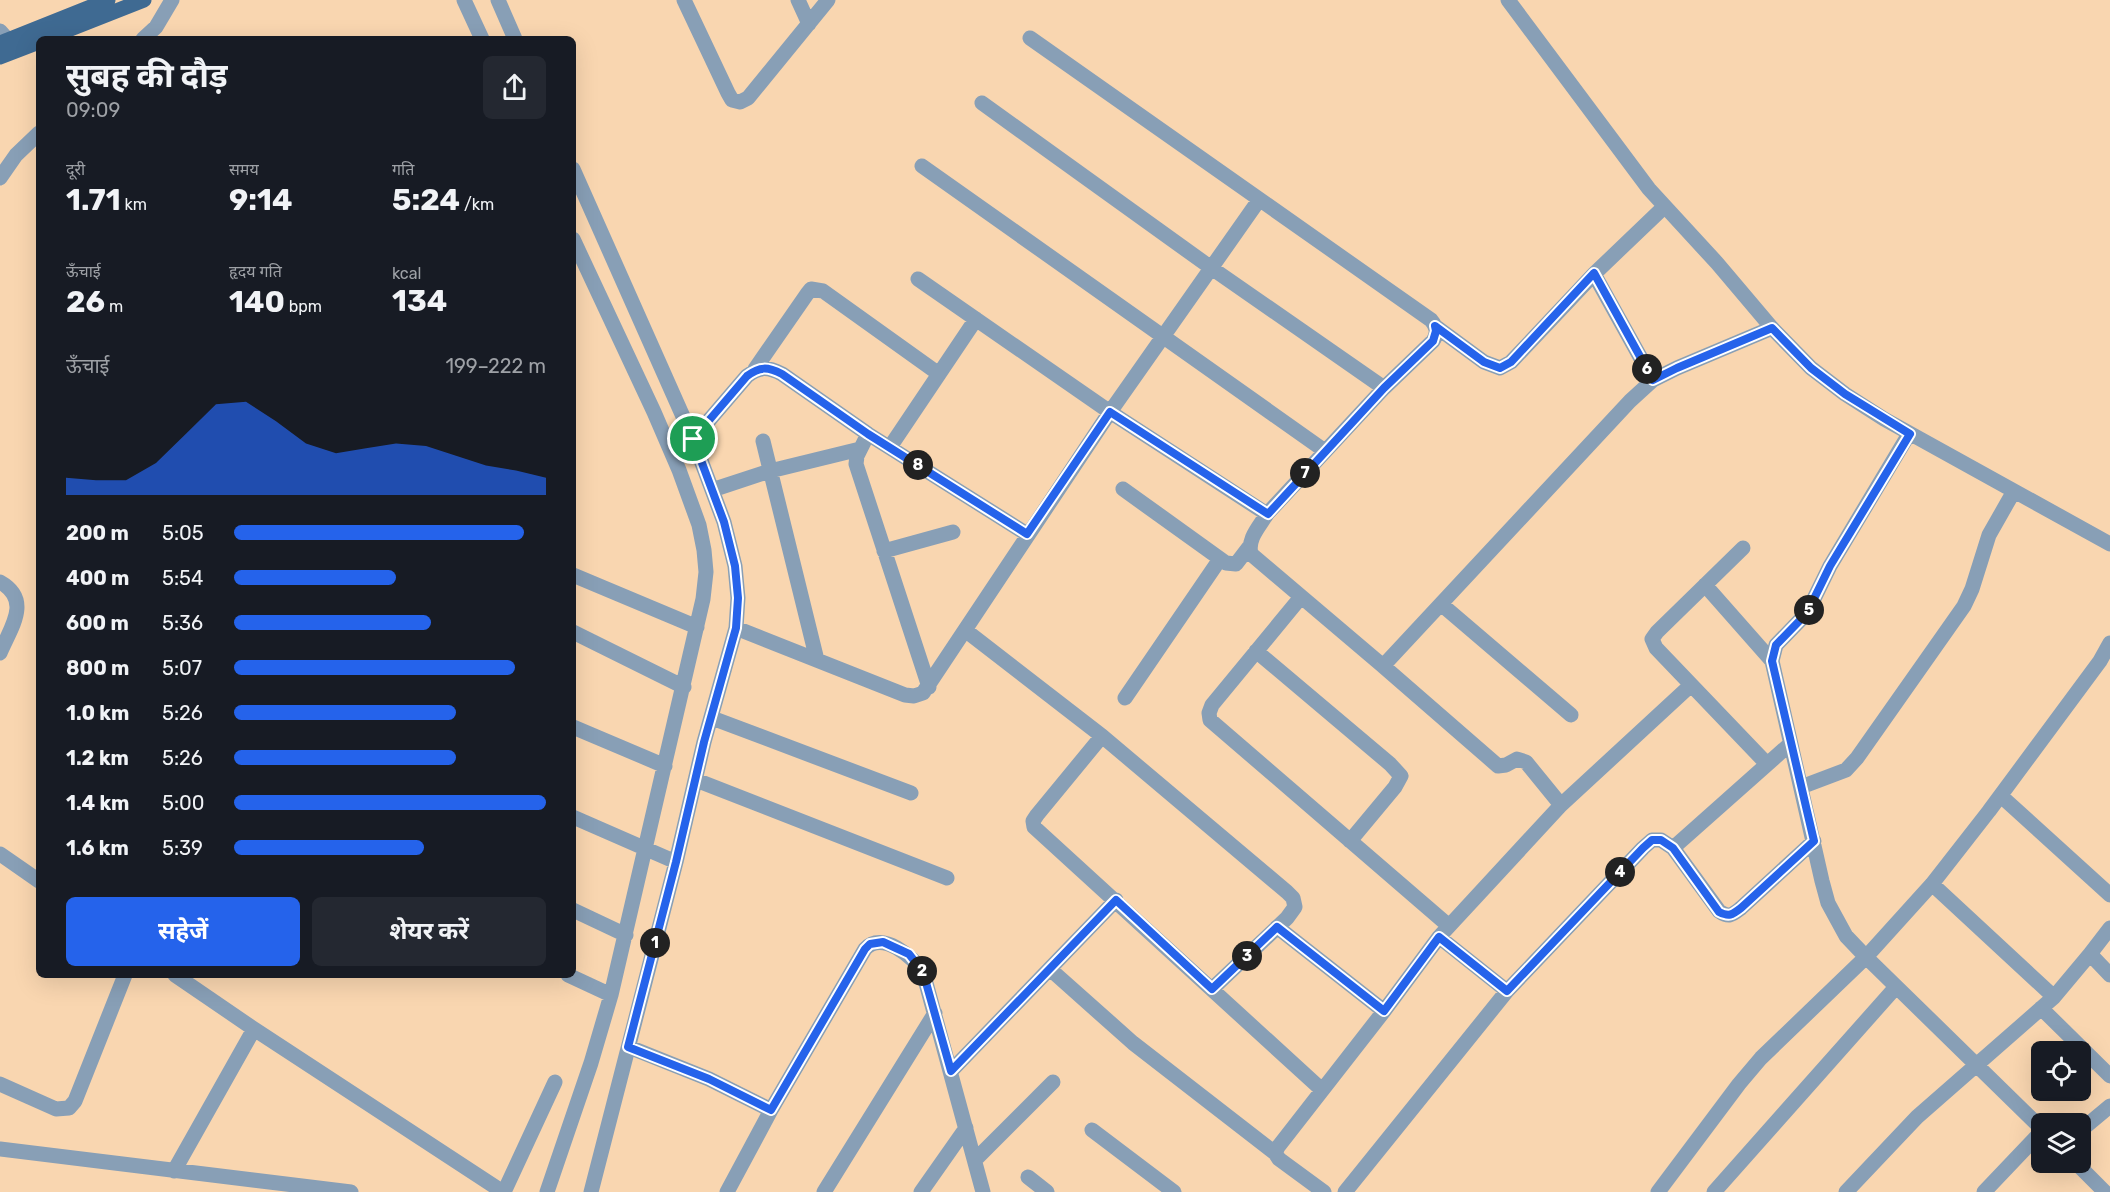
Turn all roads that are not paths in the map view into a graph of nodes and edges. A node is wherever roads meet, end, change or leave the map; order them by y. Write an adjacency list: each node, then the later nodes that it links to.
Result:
1 (108, 0): 15 (main road)
2 (144, 0): 11 (main road)
3 (172, 0): 12 (street)
4 (464, 0): 13 (street)
5 (498, 0): 14 (street)
6 (684, 0): 10 (street)
7 (798, 0): 10 (street)
8 (828, 0): 10 (street)
9 (1508, 0): 25 (street)
10 (809, 24)
11 (53, 36)
12 (146, 36)
13 (481, 36)
14 (514, 36)
15 (3, 38)
16 (1030, 38): 24 (street)
17 (36, 43): 18 (main road)
18 (0, 57)
19 (982, 103): 27 (street)
20 (36, 136): 22 (street)
21 (922, 166): 33 (street)
22 (0, 178)
23 (576, 185): 26 (street)
24 (1259, 200): 27 (street); 31 (street)
25 (1664, 207): 28 (street); 32 (street)
26 (586, 237): 41 (street); 63 (street)
27 (1210, 267): 33 (street); 37 (street)
28 (1594, 273): 31 (street); 36 (street)
29 (918, 279): 30 (street)
30 (976, 319): 35 (street); 38 (street)
31 (1435, 326): 37 (street)
32 (1772, 328): 36 (street); 40 (street)
33 (1163, 337): 38 (street); 45 (street)
34 (755, 369): 35 (street); 39 (street); 41 (street)
35 (939, 374): 43 (street)
36 (1653, 380): 62 (street)
37 (1384, 388): 45 (street)
38 (1110, 412): 50 (street); 52 (street)
39 (868, 434): 43 (street); 44 (street)
40 (1910, 434): 49 (street); 71 (street)
41 (693, 439): 48 (street)
42 (763, 441): 46 (street)
43 (890, 447): 52 (street)
44 (860, 449): 46 (street); 56 (street)
45 (1325, 451): 50 (street)
46 (770, 471): 48 (street); 70 (street)
47 (1123, 489): 57 (street)
48 (712, 490): 64 (street)
49 (2014, 491): 53 (street); 86 (street)
50 (1268, 514): 54 (street)
51 (953, 532): 56 (street)
52 (1027, 534): 65 (street)
53 (2110, 544)
54 (1249, 547): 57 (street); 61 (street)
55 (1743, 548): 60 (street)
56 (884, 551): 76 (street)
57 (1220, 560): 77 (street)
58 (576, 576): 63 (street)
59 (0, 582): 69 (street)
60 (1705, 585): 71 (street); 74 (street)
61 (1301, 597): 68 (street); 73 (street)
62 (1441, 604): 73 (street); 78 (street)
63 (697, 627): 75 (street)
64 (736, 628): 70 (street); 79 (street)
65 (965, 630): 76 (street); 81 (street)
66 (576, 633): 75 (street)
67 (2110, 643): 72 (street)
68 (1256, 651): 91 (street); 91 (street)
69 (0, 653)
70 (817, 660): 76 (street)
71 (1772, 661): 82 (street)
72 (2105, 664): 88 (street)
73 (1383, 666): 89 (street)
74 (1691, 685): 83 (street); 89 (street)
75 (684, 687): 84 (street)
76 (929, 687)
77 (1125, 698)
78 (1571, 714)
79 (712, 718): 85 (street); 87 (street)
80 (576, 728): 84 (street)
81 (1102, 736): 101 (street); 103 (street)
82 (1790, 744): 83 (street); 86 (street)
83 (1767, 764): 93 (street)
84 (665, 766): 94 (street)
85 (696, 780): 96 (street); 97 (street)
86 (1801, 787): 92 (street)
87 (911, 793)
88 (2001, 796): 99 (street); 100 (street)
89 (1561, 805): 105 (street)
90 (576, 818): 94 (street)
91 (1350, 841): 105 (street)
92 (1814, 841): 93 (street); 108 (street)
93 (1673, 848): 116 (street)
94 (649, 850): 96 (street); 106 (street)
95 (0, 854): 98 (street)
96 (673, 861): 123 (street)
97 (947, 878)
98 (36, 879)
99 (1932, 884): 108 (street); 118 (street)
100 (2110, 895)
101 (1116, 900): 109 (street); 115 (street)
102 (576, 911): 106 (street)
103 (1277, 927): 115 (street); 120 (street)
104 (2110, 928): 107 (street)
105 (1444, 932): 116 (street); 120 (street)
106 (626, 935): 117 (street)
107 (2090, 954): 110 (street); 118 (street)
108 (1866, 957): 114 (street); 157 (street)
109 (1051, 970): 125 (street); 139 (street)
110 (2110, 975)
111 (124, 978): 129 (street)
112 (179, 978): 122 (street)
113 (574, 978): 117 (street)
114 (1896, 987): 124 (street); 158 (street)
115 (1212, 989): 130 (street)
116 (1507, 991): 156 (street)
117 (611, 995): 148 (street)
118 (2054, 997): 119 (street)
119 (2042, 1008): 124 (street); 126 (street)
120 (1384, 1011): 130 (street)
121 (935, 1013): 125 (street); 132 (street); 150 (street)
122 (254, 1029): 141 (street); 147 (street)
123 (628, 1047): 132 (street); 149 (street)
124 (1976, 1064): 133 (street); 159 (street)
125 (951, 1071): 135 (street)
126 (2110, 1076)
127 (555, 1082): 147 (street)
128 (1053, 1082): 140 (street)
129 (0, 1084)
130 (1322, 1090): 139 (street)
131 (2110, 1106): 134 (street)
132 (771, 1110): 145 (street)
133 (2031, 1119)
134 (2091, 1122)
135 (966, 1128): 140 (street); 151 (street)
136 (1092, 1130): 154 (street)
137 (2031, 1142): 160 (street)
138 (0, 1149): 141 (street)
139 (1275, 1153): 155 (street)
140 (975, 1160): 152 (street)
141 (174, 1171): 144 (street)
142 (2086, 1173): 161 (street)
143 (1028, 1178): 153 (street)
144 (326, 1191): 146 (street)
145 (729, 1191)
146 (351, 1192)
147 (504, 1192)
148 (548, 1192)
149 (591, 1192)
150 (824, 1192)
151 (921, 1192)
152 (983, 1192)
153 (1047, 1192)
154 (1174, 1192)
155 (1324, 1192)
156 (1345, 1192)
157 (1658, 1192)
158 (1714, 1192)
159 (1846, 1192)
160 (1984, 1192)
161 (2105, 1192)

